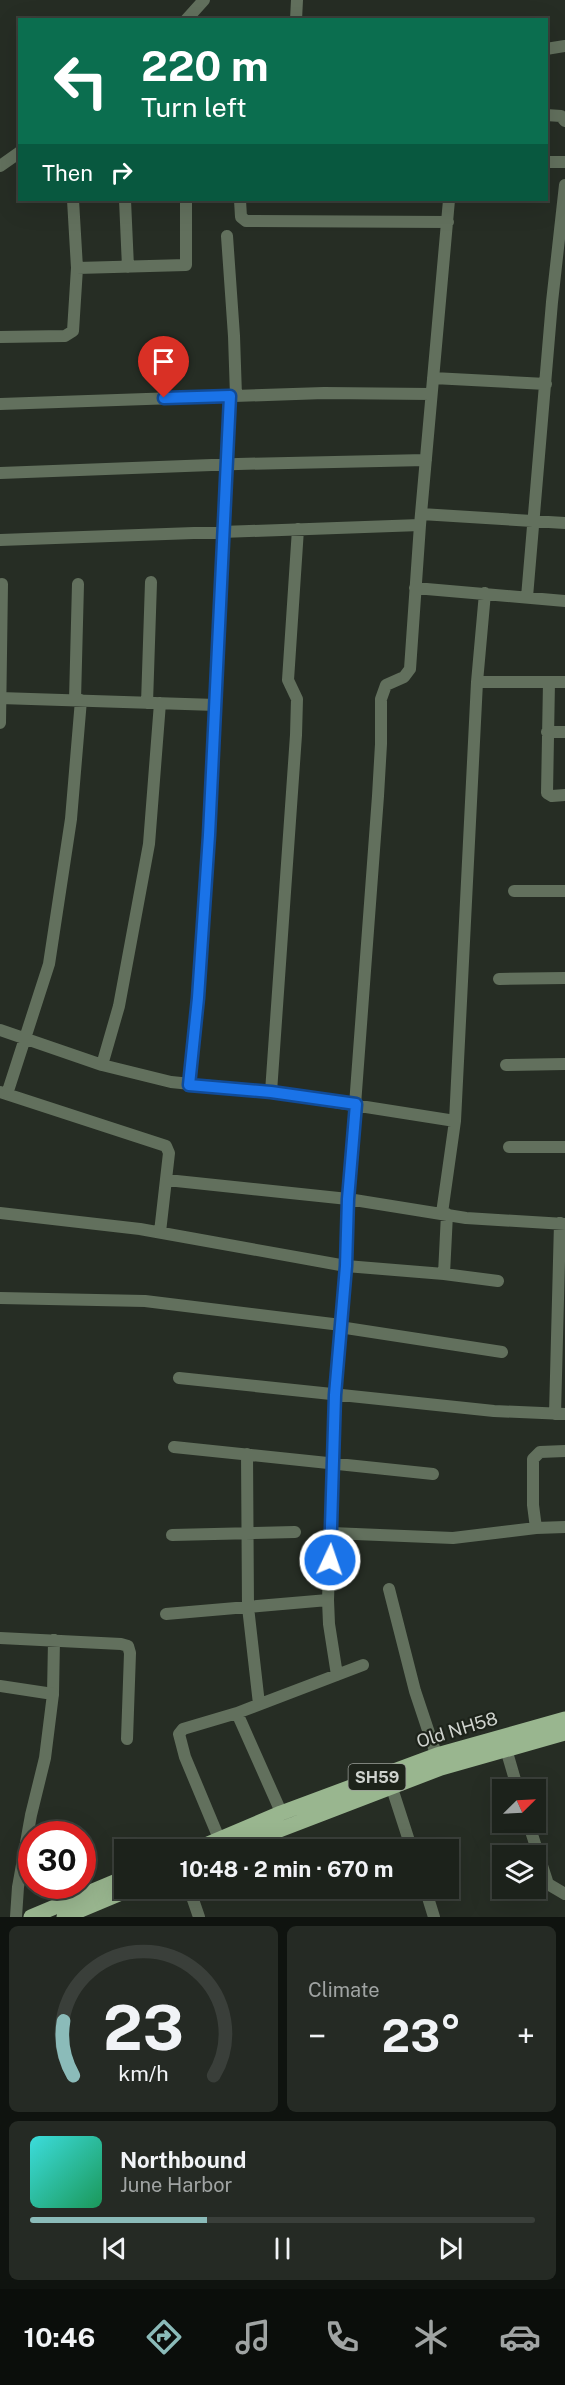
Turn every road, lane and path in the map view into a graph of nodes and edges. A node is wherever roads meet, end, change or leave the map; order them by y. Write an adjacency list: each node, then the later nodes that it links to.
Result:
1 (204, 0): 3 (street)
2 (297, 0): 4 (street)
3 (188, 18)
4 (296, 18)
5 (565, 45): 6 (street)
6 (548, 49)
7 (548, 115): 8 (street)
8 (565, 121)
9 (18, 153): 12 (street)
10 (548, 162): 11 (street)
11 (565, 162)
12 (0, 166)
13 (565, 185): 25 (street)
14 (73, 201): 22 (street)
15 (125, 201): 21 (street)
16 (186, 201): 21 (street)
17 (240, 201): 19 (street)
18 (449, 201): 19 (street)
19 (448, 222): 24 (street)
20 (227, 236): 27 (street)
21 (128, 267): 22 (street)
22 (77, 268): 23 (street)
23 (0, 337)
24 (433, 378): 25 (street); 26 (street)
25 (546, 384): 33 (street)
26 (431, 394): 27 (street); 29 (street)
27 (233, 396): 28 (street); 30 (street)
28 (0, 404)
29 (426, 460): 30 (street); 32 (street)
30 (228, 464): 31 (street); 36 (street)
31 (0, 473)
32 (420, 520): 33 (street); 35 (street); 41 (street)
33 (534, 522): 34 (street); 43 (street)
34 (565, 523)
35 (298, 530): 36 (street); 67 (street)
36 (224, 533): 37 (street); 52 (street)
37 (0, 540)
38 (150, 582): 50 (street)
39 (2, 584): 48 (street)
40 (78, 584): 49 (street)
41 (415, 588): 42 (street); 69 (street)
42 (485, 593): 43 (street); 45 (street)
43 (527, 597): 44 (street)
44 (565, 601)
45 (477, 682): 46 (street); 70 (street)
46 (549, 682): 47 (street); 54 (street)
47 (565, 682)
48 (0, 698): 49 (street); 53 (street)
49 (78, 700): 50 (street); 62 (street)
50 (147, 703): 51 (street)
51 (160, 703): 52 (street); 64 (street)
52 (216, 705): 66 (street)
53 (0, 723)
54 (547, 732): 55 (street); 56 (street)
55 (565, 732)
56 (565, 795)
57 (514, 891): 58 (street)
58 (565, 891)
59 (565, 978): 60 (street)
60 (500, 979)
61 (0, 1030): 62 (street)
62 (25, 1038): 64 (street); 68 (street)
63 (565, 1064): 65 (street)
64 (102, 1065): 66 (street)
65 (506, 1065)
66 (189, 1085): 67 (street)
67 (271, 1092): 69 (street)
68 (3, 1093): 73 (street)
69 (356, 1104): 70 (street); 74 (street)
70 (455, 1121): 76 (street)
71 (509, 1147): 72 (street)
72 (565, 1147)
73 (167, 1180): 74 (street); 78 (street)
74 (348, 1199): 76 (street); 79 (street)
75 (0, 1213): 78 (street)
76 (445, 1213): 77 (street); 80 (street)
77 (562, 1223): 87 (street)
78 (160, 1232): 79 (street)
79 (346, 1266): 80 (street); 83 (street)
80 (444, 1274): 81 (street)
81 (498, 1281)
82 (0, 1298): 83 (street)
83 (341, 1325): 84 (street); 86 (street)
84 (502, 1352)
85 (179, 1378): 86 (street)
86 (335, 1395): 87 (street); 91 (street)
87 (560, 1414)
88 (174, 1447): 90 (street)
89 (565, 1451): 94 (street)
90 (247, 1454): 91 (street); 96 (street)
91 (333, 1463): 92 (street); 97 (street)
92 (433, 1474)
93 (565, 1527): 94 (street)
94 (536, 1528): 97 (street)
95 (295, 1532): 96 (street)
96 (246, 1533): 98 (street); 101 (street)
97 (331, 1533): 100 (street)
98 (172, 1535)
99 (388, 1589): 115 (street)
100 (328, 1600): 101 (street); 106 (street)
101 (248, 1607): 102 (street); 109 (street)
102 (166, 1614)
103 (0, 1638): 104 (street)
104 (54, 1640): 108 (street); 113 (street)
105 (363, 1665): 106 (street)
106 (337, 1675): 109 (street)
107 (0, 1686): 108 (street)
108 (53, 1694): 129 (street)
109 (259, 1704): 110 (street)
110 (237, 1713): 118 (street); 120 (street)
111 (565, 1719): 115 (main road, Old NH58 / SH59)
112 (565, 1733): 114 (main road, Old NH58 / SH59)
113 (127, 1738)
114 (506, 1749): 115 (main road, Old NH58 / SH59); 117 (street)
115 (439, 1761): 116 (main road, Old NH58 / SH59)
116 (389, 1779): 118 (main road, Old NH58 / SH59); 122 (street)
117 (515, 1779)
118 (284, 1819): 121 (main road, Old NH58 / SH59)
119 (532, 1833): 124 (street)
120 (220, 1839)
121 (239, 1839)
122 (408, 1839)
123 (114, 1882): 128 (main road)
124 (565, 1894)
125 (114, 1896): 130 (main road)
126 (193, 1899): 131 (street)
127 (428, 1899): 132 (street)
128 (41, 1915)
129 (15, 1917)
130 (64, 1917)
131 (199, 1917)
132 (434, 1917)

